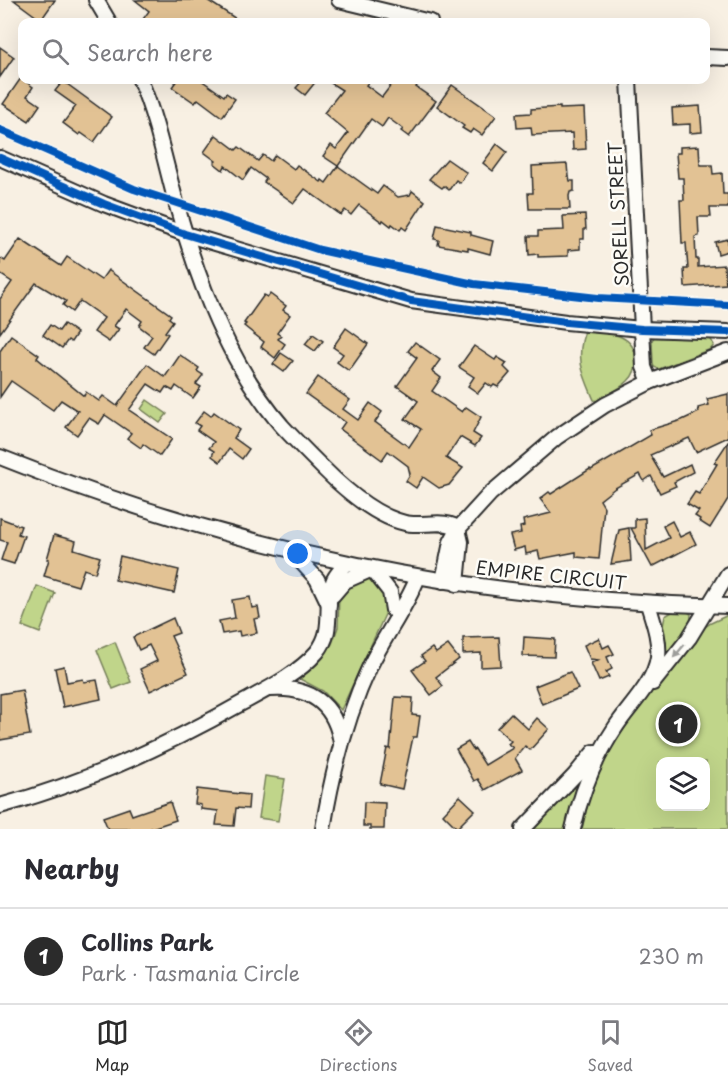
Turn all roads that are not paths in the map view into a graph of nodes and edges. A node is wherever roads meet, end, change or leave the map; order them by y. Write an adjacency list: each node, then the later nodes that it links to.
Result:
1 (96, 0): 3 (street)
2 (339, 0): 4 (street)
3 (107, 18)
4 (413, 18)
5 (710, 57): 6 (street)
6 (728, 58)
7 (142, 84): 10 (street)
8 (629, 84): 11 (street, SORELL STREET)
9 (0, 159): 10 (street)
10 (185, 234): 11 (street); 16 (street)
11 (642, 329): 12 (street); 14 (street, SORELL STREET)
12 (728, 332)
13 (728, 352): 14 (street)
14 (650, 382): 16 (street)
15 (0, 457): 17 (street, EMPIRE CIRCUIT)
16 (458, 529): 23 (street); 24 (street)
17 (292, 552): 18 (street, EMPIRE CIRCUIT); 26 (street)
18 (346, 564): 19 (street, EMPIRE CIRCUIT); 26 (street)
19 (372, 569): 21 (street, EMPIRE CIRCUIT); 26 (street); 29 (street)
20 (728, 574): 27 (street)
21 (401, 575): 22 (street, EMPIRE CIRCUIT); 29 (street)
22 (418, 577): 23 (street, EMPIRE CIRCUIT); 30 (street)
23 (442, 581): 24 (street, EMPIRE CIRCUIT)
24 (457, 584): 25 (street, EMPIRE CIRCUIT)
25 (648, 604): 27 (street, EMPIRE CIRCUIT); 32 (street)
26 (330, 606): 31 (street)
27 (709, 606): 28 (street, EMPIRE CIRCUIT); 32 (street, one-way to 32)
28 (728, 606)
29 (393, 610): 30 (street)
30 (390, 627): 34 (street)
31 (268, 689): 34 (street); 35 (street)
32 (642, 692): 33 (street)
33 (615, 728): 37 (street); 38 (street)
34 (341, 745): 36 (street)
35 (0, 806)
36 (323, 829)
37 (523, 829)
38 (573, 829)

